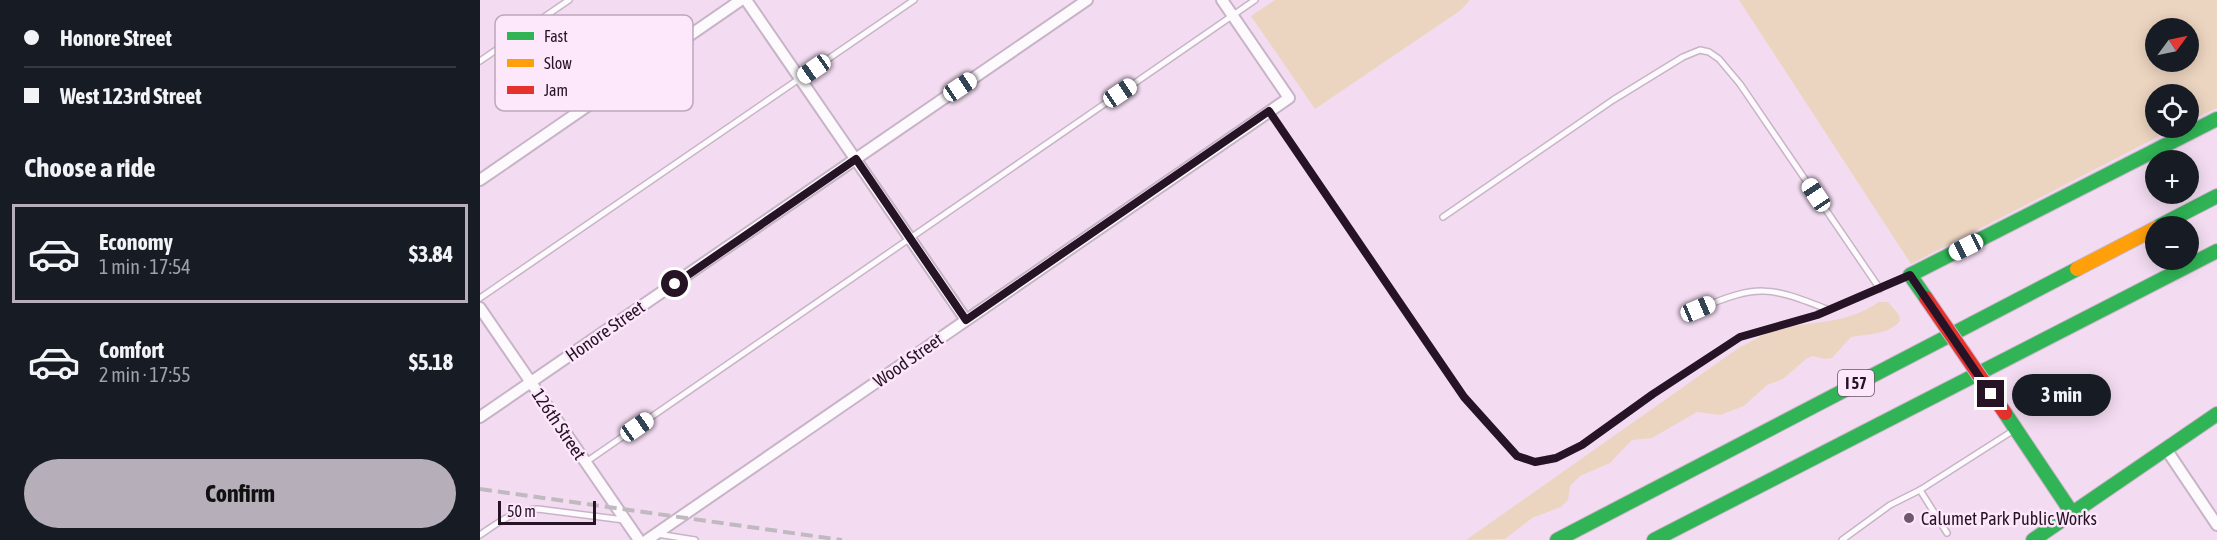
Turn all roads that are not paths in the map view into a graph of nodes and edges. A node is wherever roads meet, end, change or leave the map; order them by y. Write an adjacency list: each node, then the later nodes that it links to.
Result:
1 (569, 0): 8 (lane)
2 (741, 0): 10 (street)
3 (746, 0): 13 (street)
4 (914, 0): 13 (lane)
5 (1087, 0): 17 (street, Honore Street)
6 (1222, 0): 9 (street)
7 (1255, 0): 9 (lane)
8 (547, 15)
9 (1232, 16): 15 (street, Wood Street); 23 (lane)
10 (693, 33)
11 (495, 51): 12 (lane)
12 (480, 61)
13 (800, 78): 17 (street); 27 (lane)
14 (580, 111): 18 (street)
15 (1269, 111): 30 (lane); 31 (street, Wood Street)
16 (2217, 119): 25 (main road)
17 (856, 159): 23 (street); 32 (street, Honore Street)
18 (480, 180)
19 (2217, 196): 20 (main road, I 57)
20 (2178, 216)
21 (1443, 217): 26 (lane)
22 (2145, 233): 48 (main road, I 57)
23 (910, 238): 31 (street); 37 (lane)
24 (2217, 251): 45 (main road)
25 (1910, 275): 26 (lane); 35 (main road, bridge)
26 (1880, 289): 30 (lane)
27 (480, 298)
28 (480, 308): 32 (street, 126th Street)
29 (1698, 309): 30 (lane)
30 (1829, 310)
31 (966, 320): 44 (street, Wood Street)
32 (531, 382): 34 (street, Honore Street); 37 (street, 126th Street)
33 (2217, 414): 36 (main road)
34 (480, 417)
35 (2016, 429): 38 (lane); 39 (main road)
36 (2166, 449): 39 (main road); 41 (street)
37 (586, 462): 40 (street, 126th Street)
38 (1920, 490): 42 (lane); 49 (lane)
39 (2073, 513): 50 (main road)
40 (625, 520): 43 (lane); 46 (street, 126th Street)
41 (2217, 525)
42 (1947, 532)
43 (480, 535)
44 (651, 537): 47 (lane)
45 (1656, 539)
46 (639, 540)
47 (695, 540)
48 (1557, 540)
49 (1842, 540)
50 (2033, 540)

